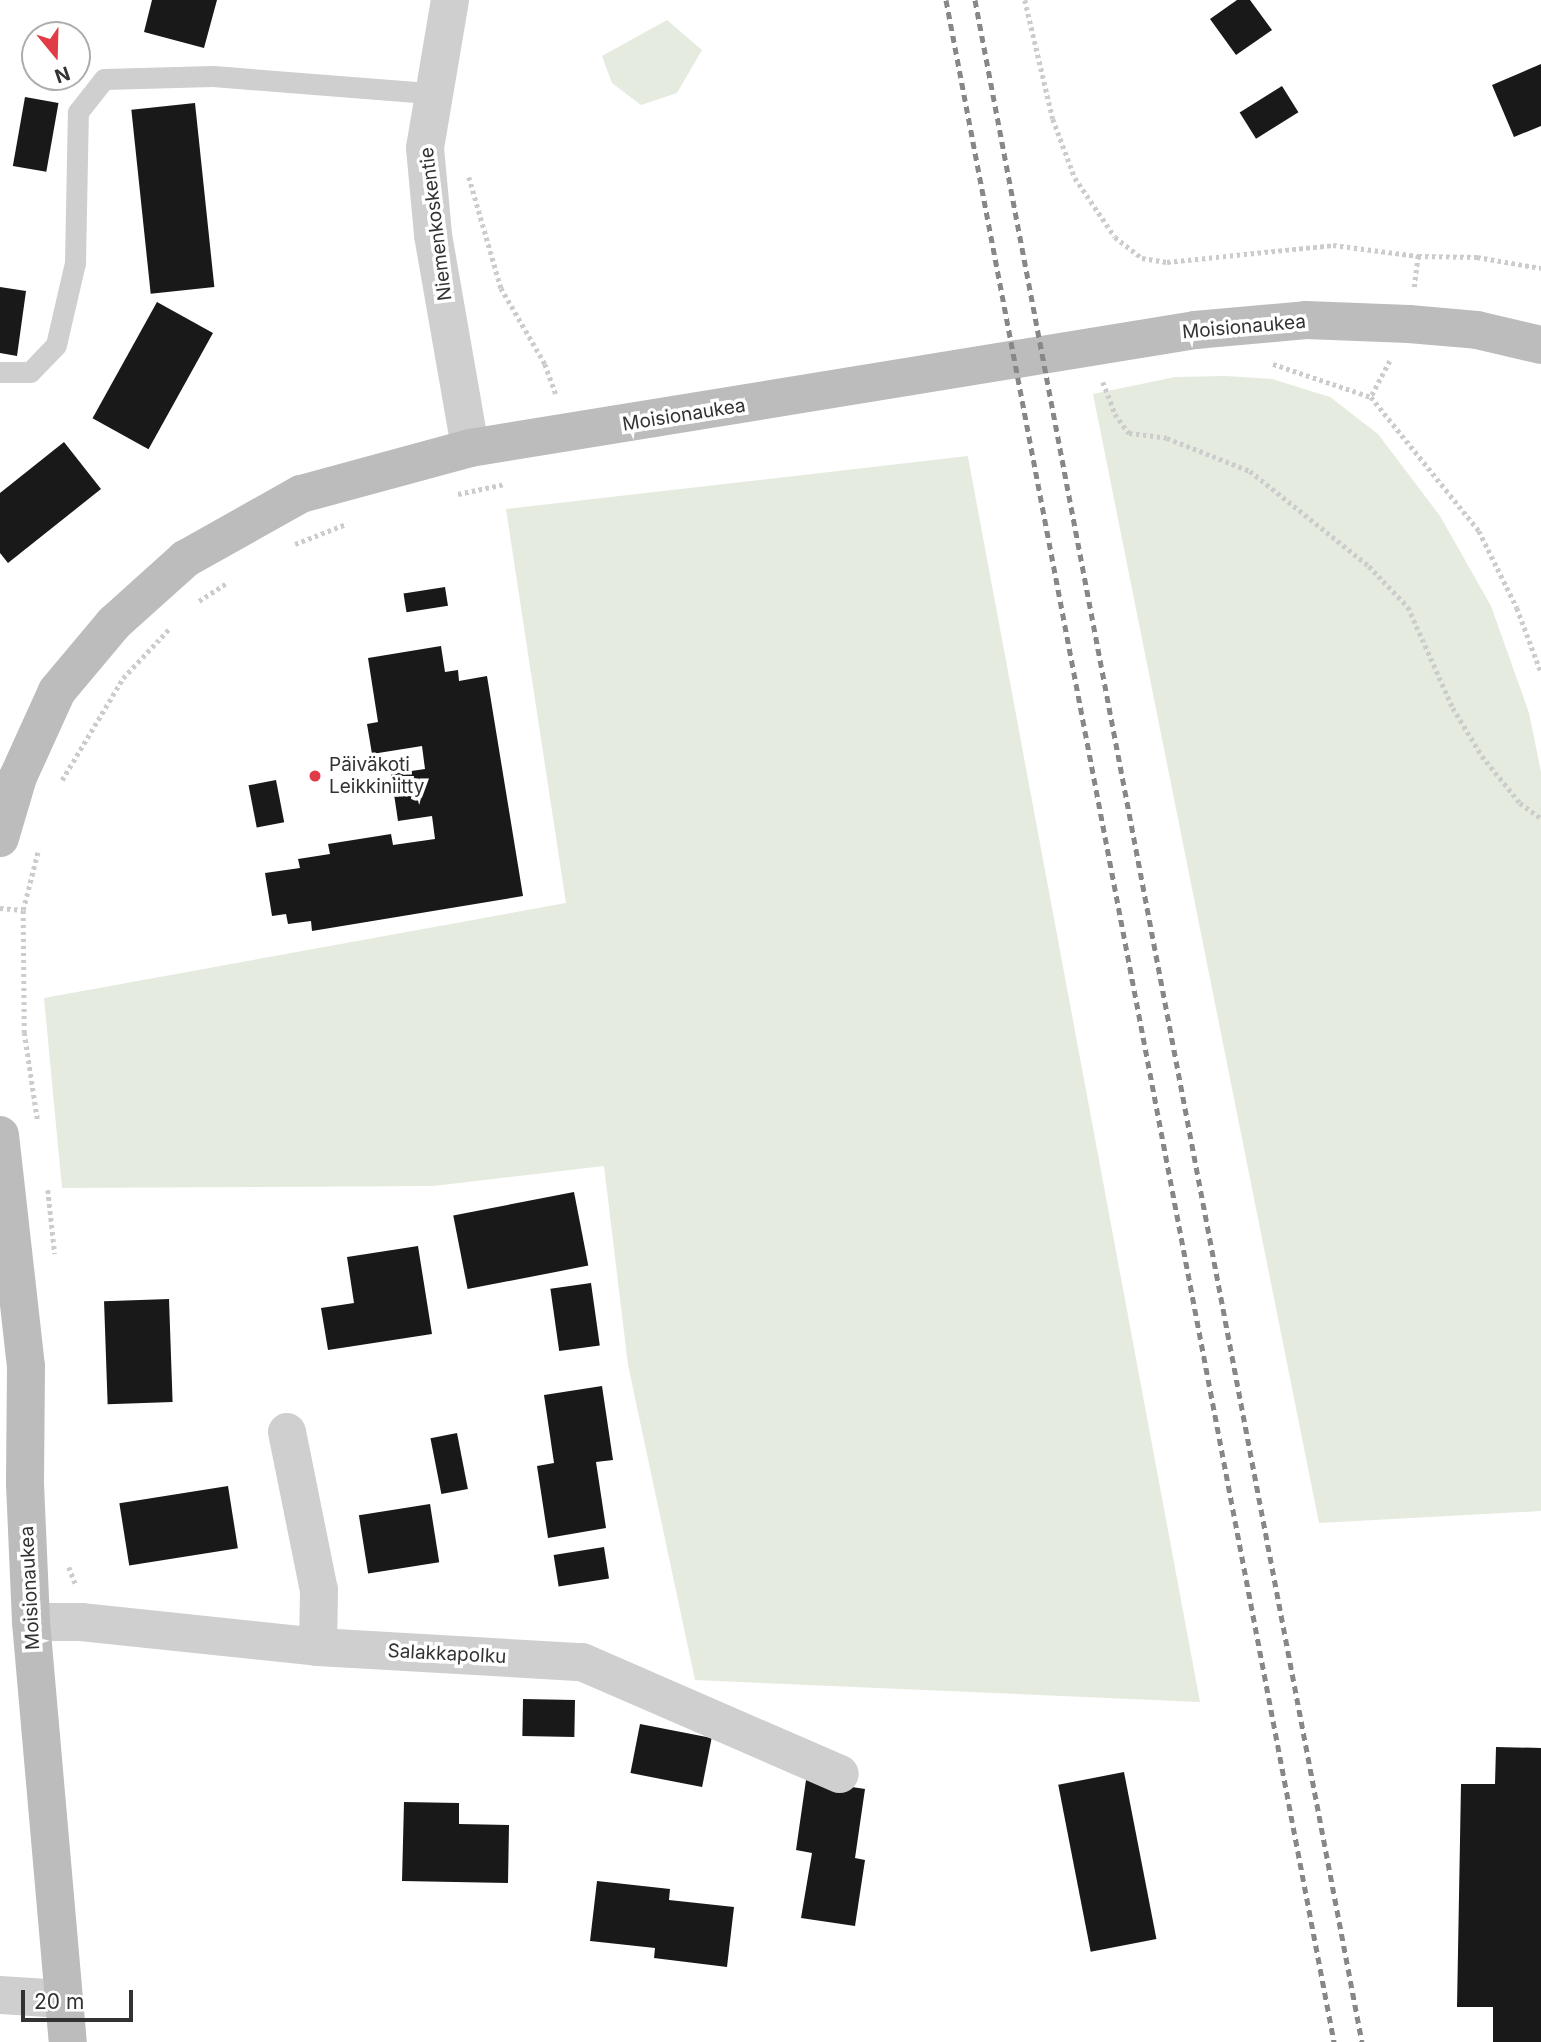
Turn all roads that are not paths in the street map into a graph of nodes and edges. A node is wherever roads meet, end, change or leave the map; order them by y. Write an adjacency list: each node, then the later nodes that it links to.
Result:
1 (450, 0): 2 (street, Niemenkoskentie)
2 (431, 93): 4 (lane); 5 (street, Niemenkoskentie)
3 (1541, 345): 5 (street, Moisionaukea)
4 (0, 372)
5 (470, 448): 6 (street, Moisionaukea)
6 (0, 838)
7 (0, 1135): 9 (street, Moisionaukea)
8 (287, 1432): 10 (street)
9 (30, 1622): 10 (street, Salakkapolku); 13 (street, Moisionaukea)
10 (318, 1647): 11 (street, Salakkapolku)
11 (840, 1774)
12 (0, 1995): 13 (street)
13 (62, 1999): 14 (street, Moisionaukea)
14 (68, 2042)

